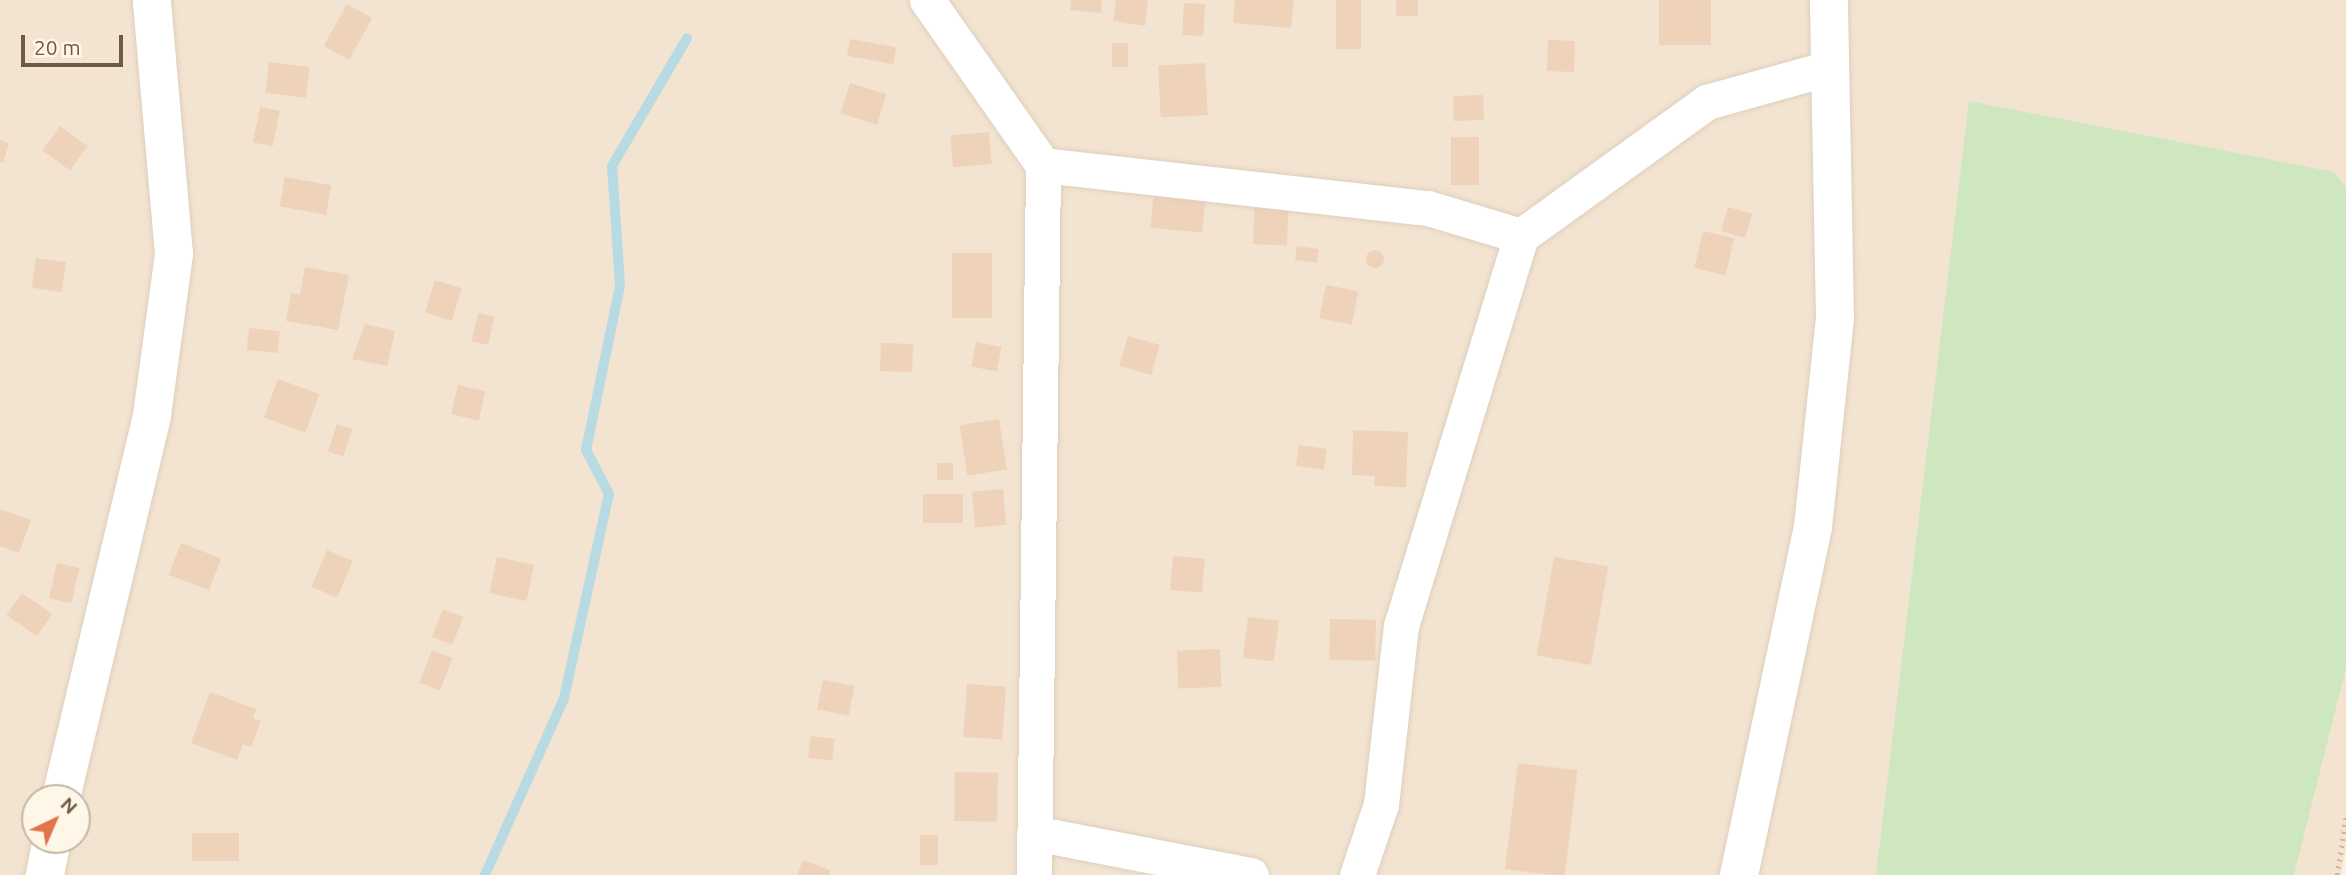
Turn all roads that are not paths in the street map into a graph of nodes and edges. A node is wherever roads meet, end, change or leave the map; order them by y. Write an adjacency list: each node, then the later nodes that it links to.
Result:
1 (152, 0): 7 (main road)
2 (927, 0): 5 (street)
3 (1829, 0): 4 (main road)
4 (1829, 68): 6 (street); 14 (main road)
5 (1043, 165): 6 (street); 8 (street)
6 (1521, 236): 13 (street)
7 (64, 784)
8 (1034, 833): 11 (street); 12 (street)
9 (49, 854): 10 (main road)
10 (45, 875)
11 (1034, 875)
12 (1251, 875)
13 (1357, 875)
14 (1739, 875)

